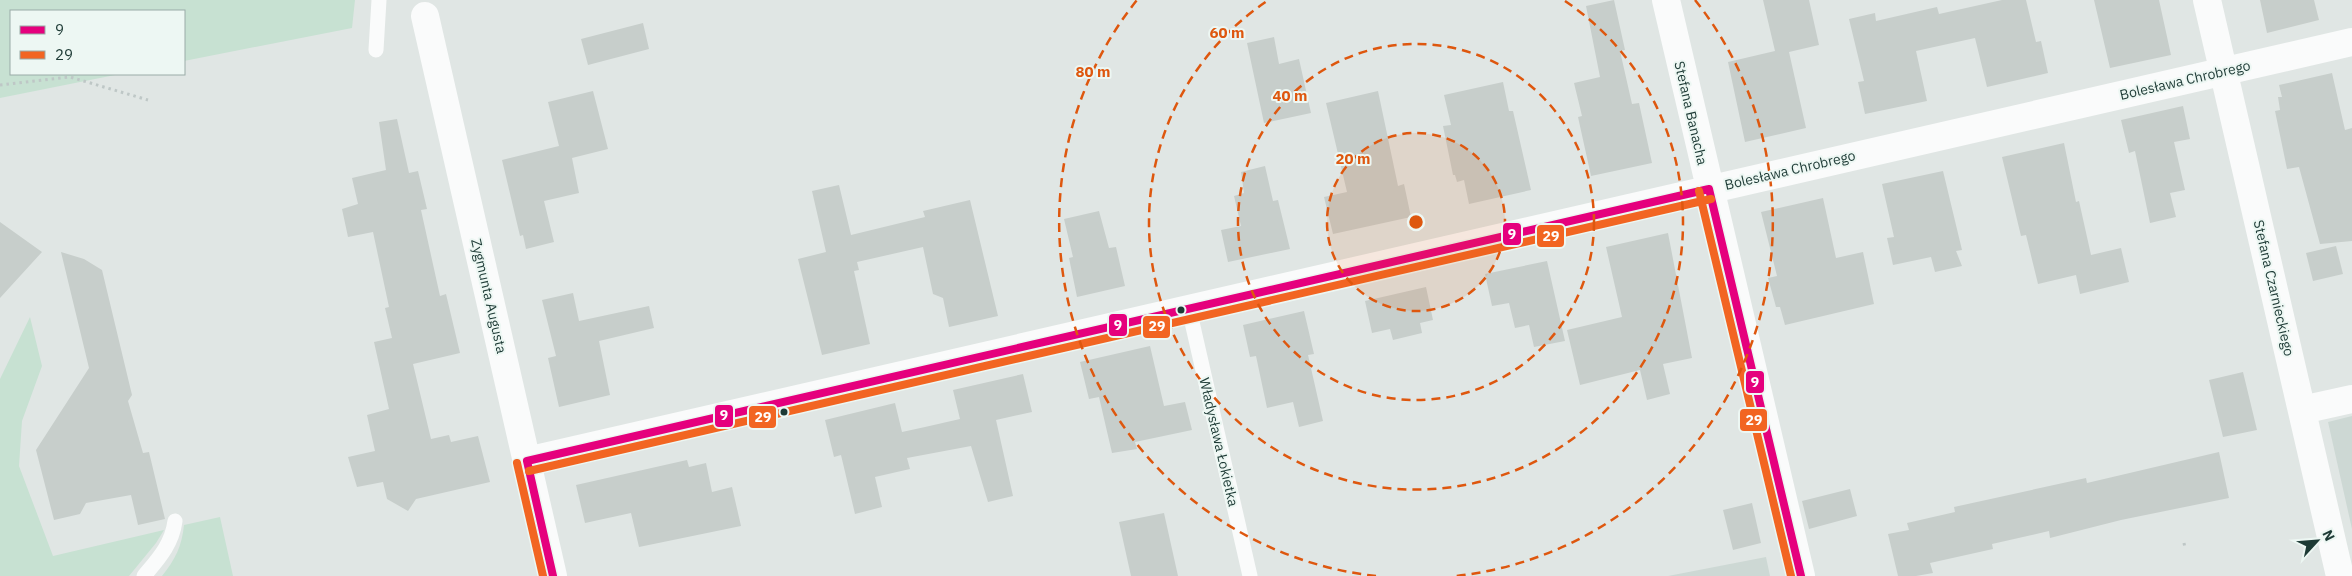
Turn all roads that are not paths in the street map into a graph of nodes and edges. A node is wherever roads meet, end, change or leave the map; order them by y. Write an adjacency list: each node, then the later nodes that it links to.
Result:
1 (379, 0): 6 (lane)
2 (1666, 0): 8 (street, Stefana Banacha)
3 (2207, 0): 7 (street, Stefana Czarnieckiego)
4 (425, 16): 12 (street, Zygmunta Augusta)
5 (2352, 42): 7 (street, Bolesława Chrobrego)
6 (376, 50)
7 (2224, 71): 8 (street, Bolesława Chrobrego); 11 (street, Stefana Czarnieckiego)
8 (1709, 189): 9 (street, Bolesława Chrobrego); 17 (street, Stefana Banacha)
9 (1189, 309): 12 (street, Bolesława Chrobrego); 16 (lane, Władysława Łokietka)
10 (2352, 399): 11 (street)
11 (2302, 410): 18 (street, Stefana Czarnieckiego)
12 (527, 461): 15 (street, Zygmunta Augusta)
13 (175, 521): 14 (lane)
14 (144, 576)
15 (553, 576)
16 (1250, 576)
17 (1801, 576)
18 (2340, 576)

